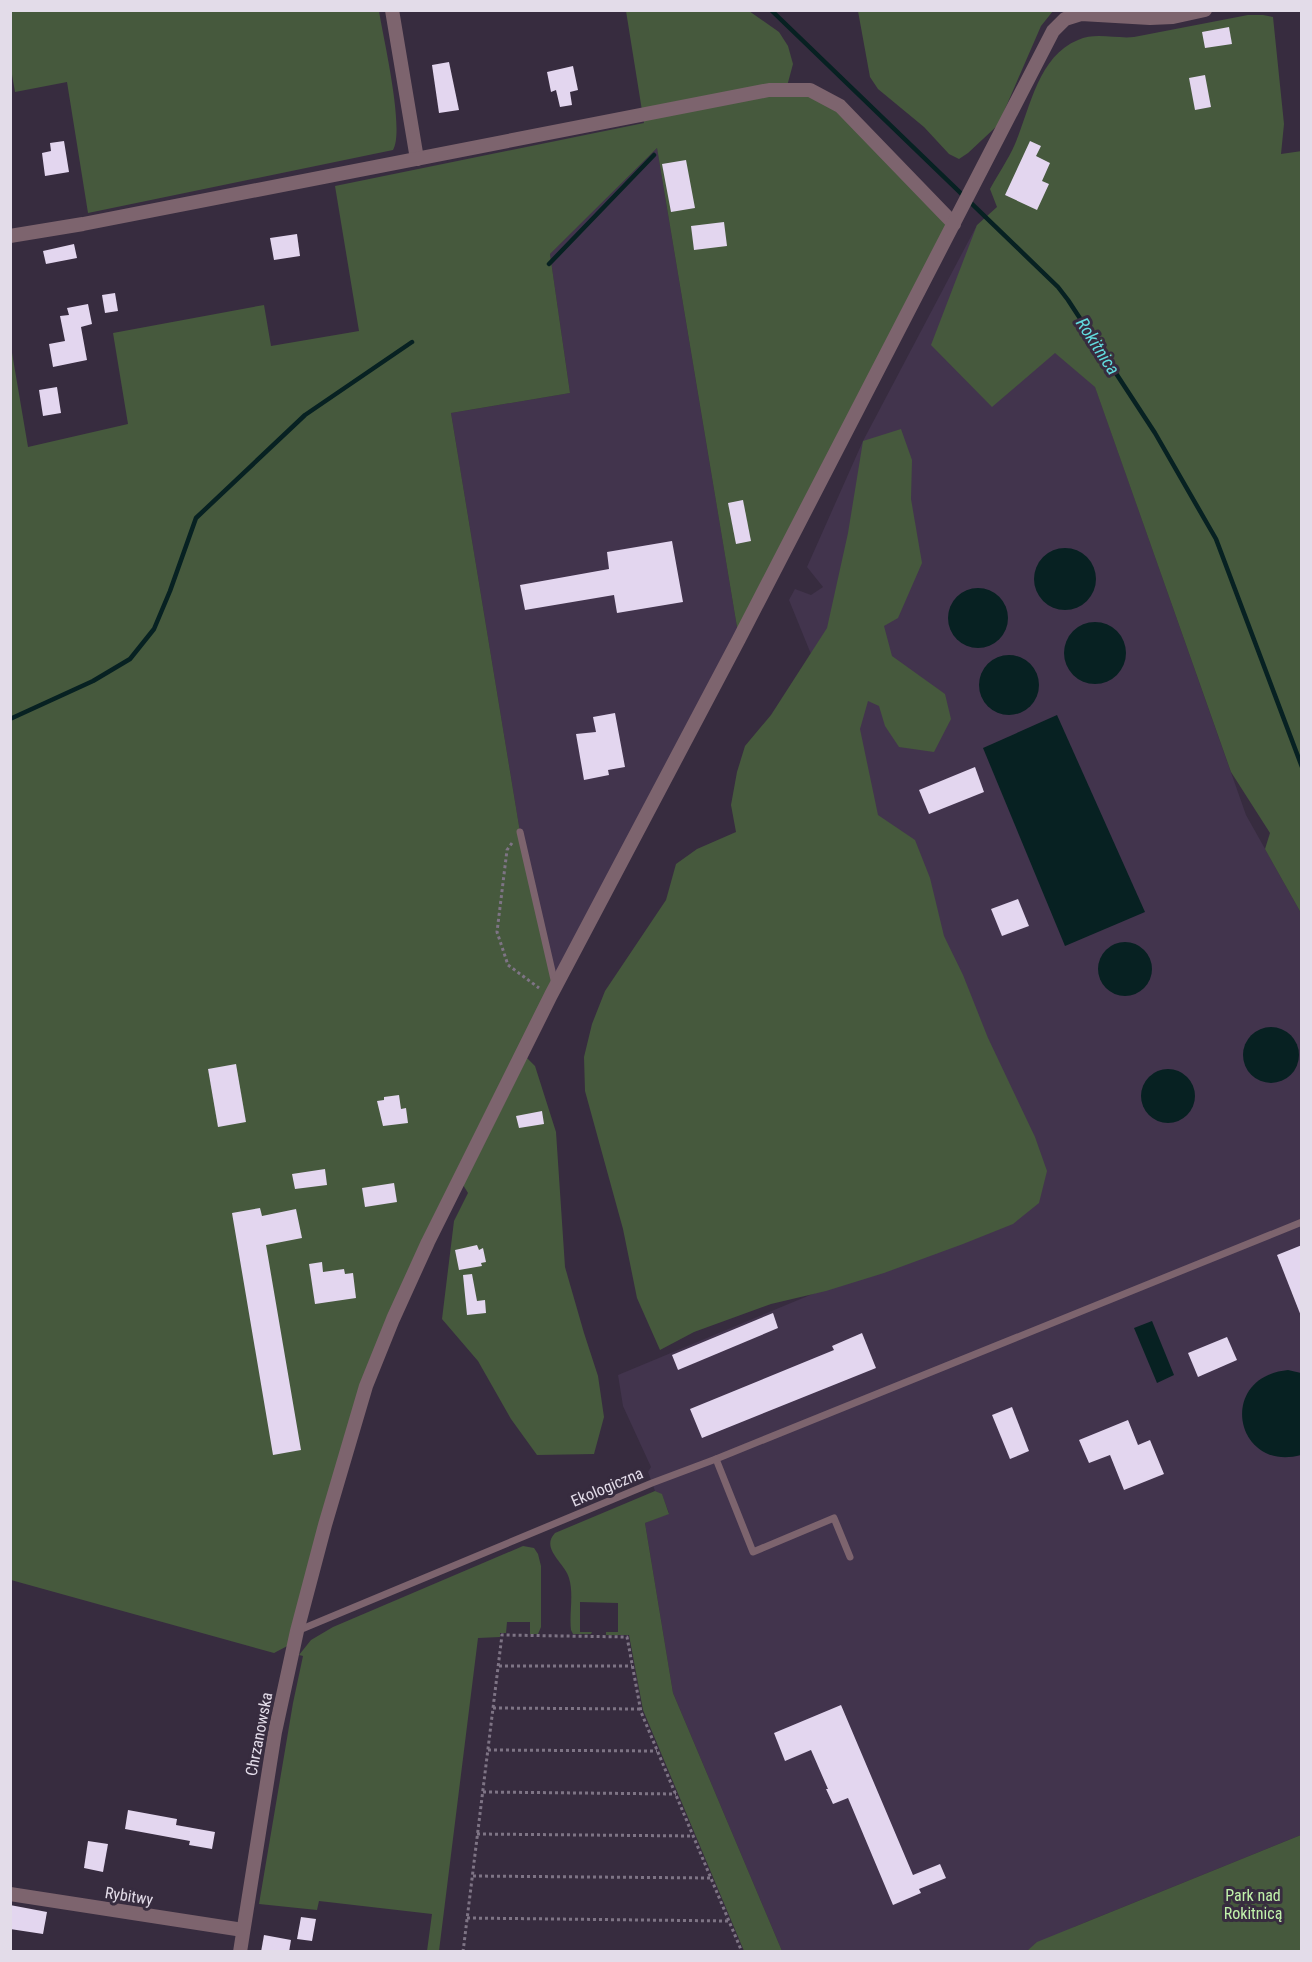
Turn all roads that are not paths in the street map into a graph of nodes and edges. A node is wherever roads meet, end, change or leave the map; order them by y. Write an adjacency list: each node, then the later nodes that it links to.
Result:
1 (392, 10): 3 (street)
2 (1205, 10): 4 (street, Chrzanowska)
3 (417, 159): 4 (street); 5 (street)
4 (954, 224): 7 (street, Chrzanowska)
5 (10, 237)
6 (520, 832): 7 (lane)
7 (553, 990): 11 (street, Chrzanowska)
8 (1302, 1222): 9 (lane, Ekologiczna)
9 (716, 1459): 10 (lane); 11 (lane, Ekologiczna)
10 (850, 1557)
11 (297, 1631): 13 (street, Chrzanowska)
12 (10, 1894): 13 (street, Rybitwy)
13 (243, 1930): 14 (street, Chrzanowska)
14 (240, 1952)

